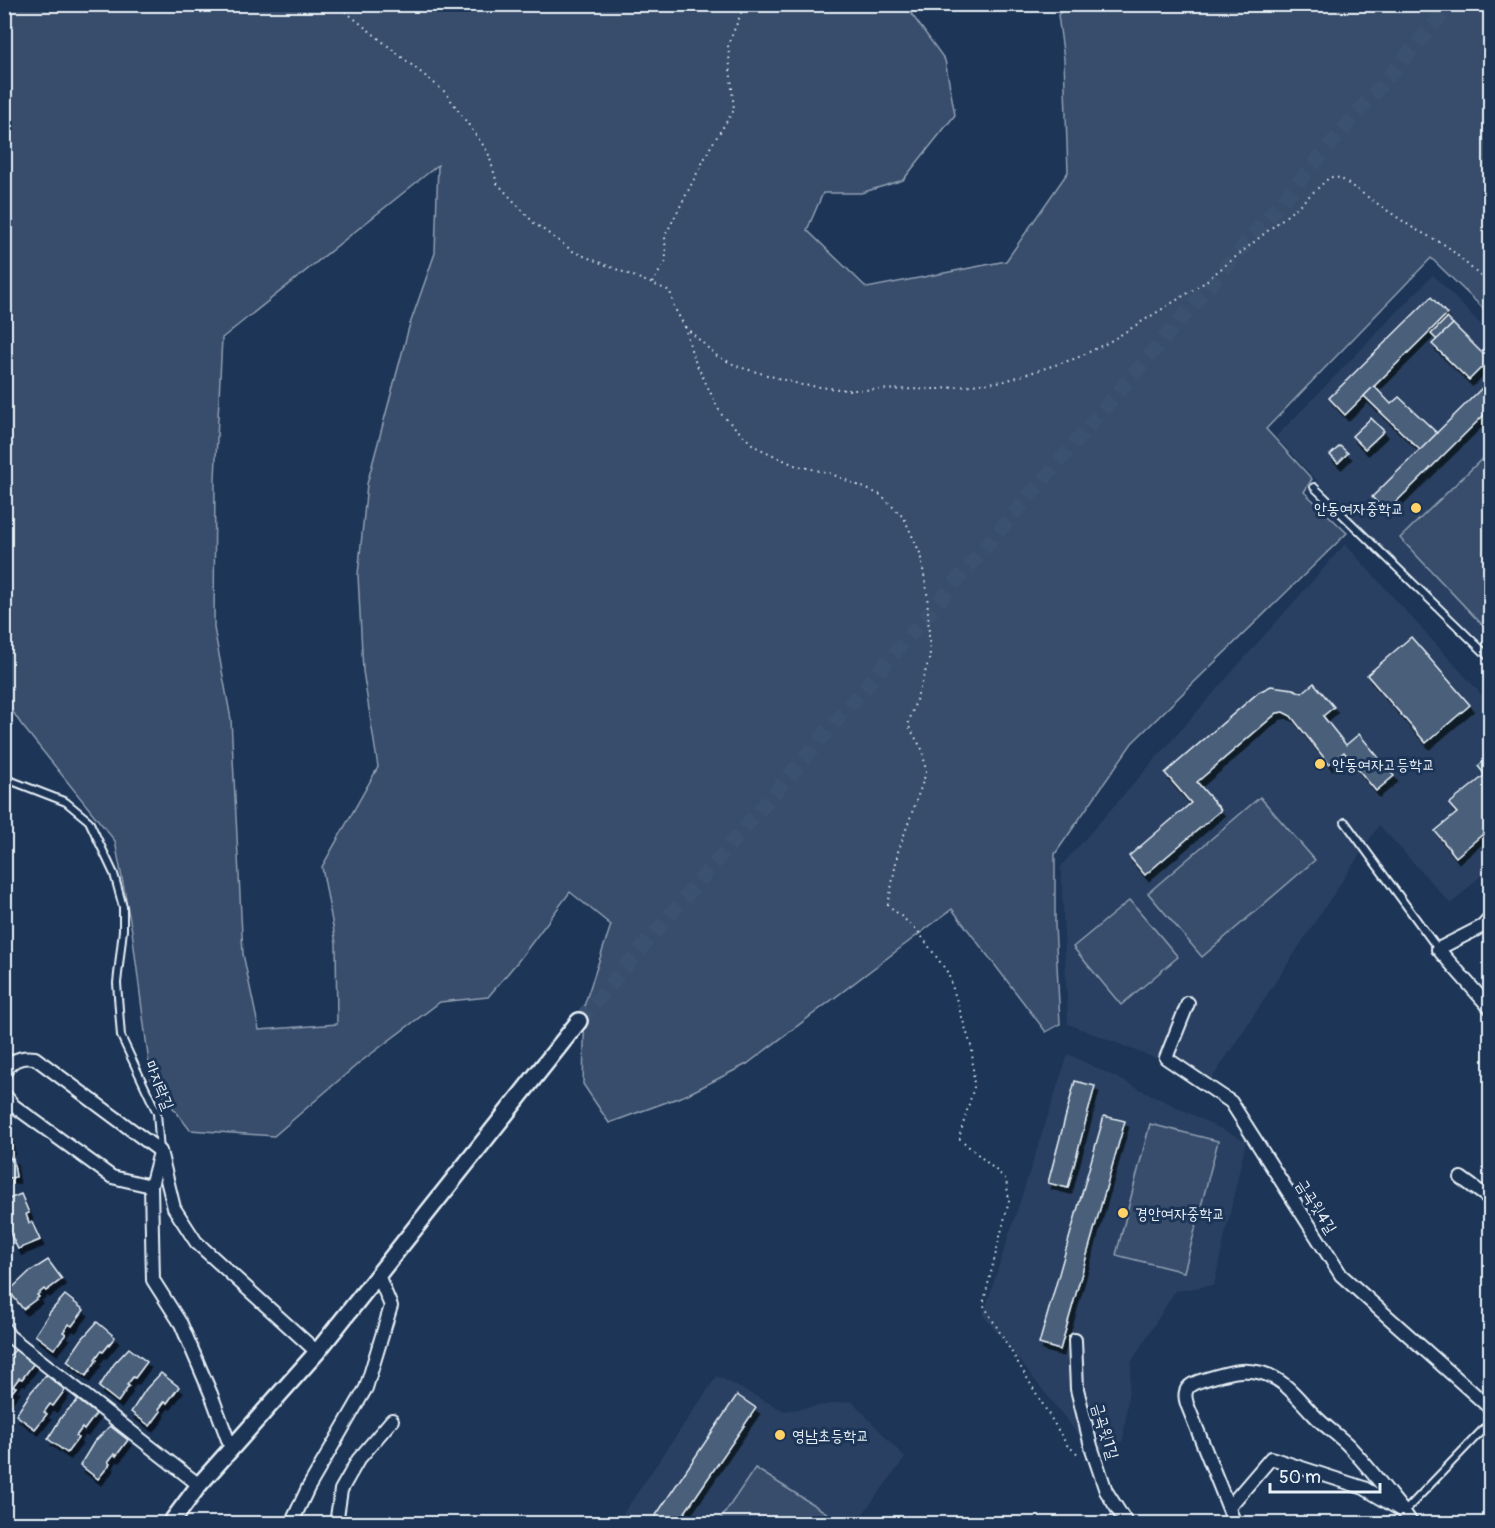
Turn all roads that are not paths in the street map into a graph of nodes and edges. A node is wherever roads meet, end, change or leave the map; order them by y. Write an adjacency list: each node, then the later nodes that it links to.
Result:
1 (1037, 4): 2 (lane)
2 (1047, 4)
3 (1314, 487): 4 (lane)
4 (1491, 658)
5 (7, 779): 6 (lane); 16 (lane, 마지락길)
6 (4, 788)
7 (1345, 822): 9 (lane)
8 (1491, 918): 9 (street)
9 (1438, 949): 11 (street)
10 (1188, 1003): 24 (street, 금곡윗4길)
11 (1491, 1008)
12 (579, 1021): 20 (street)
13 (4, 1052): 14 (lane)
14 (8, 1069): 16 (street)
15 (4, 1094): 18 (street)
16 (160, 1151): 18 (street, 마지락길); 23 (street)
17 (1461, 1178): 19 (street)
18 (151, 1186): 27 (street, 마지락길)
19 (1491, 1199)
20 (378, 1275): 23 (street); 32 (street)
21 (4, 1328): 28 (street)
22 (1075, 1340): 34 (street, 금곡윗1길)
23 (317, 1352): 27 (street)
24 (1491, 1408)
25 (392, 1420): 33 (street)
26 (1491, 1422): 30 (lane)
27 (231, 1448): 28 (street)
28 (199, 1485): 31 (street)
29 (1229, 1508): 30 (street); 30 (street); 35 (street)
30 (1404, 1512): 36 (street)
31 (170, 1524)
32 (291, 1524)
33 (336, 1524)
34 (1127, 1524)
35 (1235, 1524)
36 (1412, 1524)

